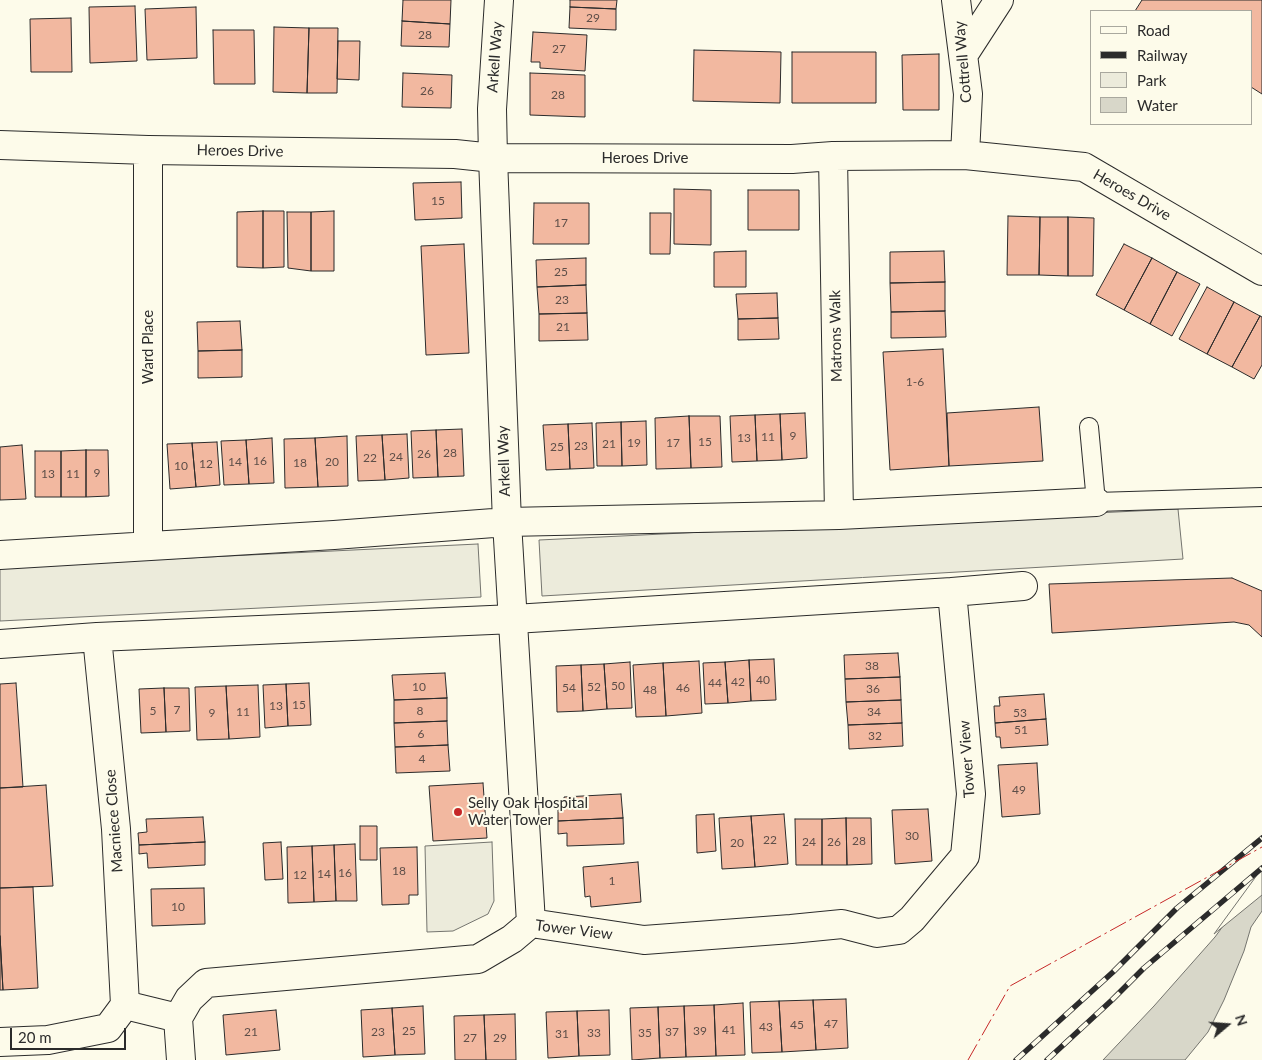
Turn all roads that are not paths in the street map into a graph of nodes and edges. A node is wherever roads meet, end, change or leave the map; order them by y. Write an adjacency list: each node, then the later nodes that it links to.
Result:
1 (499, 0): 9 (street, Arkell Way)
2 (956, 0): 4 (street, Cottrell Way)
3 (999, 0): 4 (street)
4 (964, 54): 7 (street, Cottrell Way)
5 (0, 145): 6 (street, Heroes Drive)
6 (148, 150): 9 (street, Heroes Drive); 16 (street, Ward Place)
7 (965, 155): 8 (street, Heroes Drive); 10 (street, Heroes Drive)
8 (833, 156): 9 (street, Heroes Drive); 14 (street, Matrons Walk)
9 (493, 158): 15 (street, Arkell Way)
10 (1262, 271)
11 (1089, 427): 13 (lane)
12 (1262, 497): 13 (lane)
13 (1096, 502): 14 (street)
14 (839, 515): 15 (street)
15 (507, 522): 16 (street); 20 (street, Arkell Way)
16 (148, 545): 17 (street)
17 (0, 555)
18 (1023, 586): 19 (street)
19 (952, 592): 20 (street); 23 (street, Tower View)
20 (514, 620): 21 (street); 23 (street, Arkell Way)
21 (97, 637): 22 (street); 24 (street, Macniece Close)
22 (0, 644)
23 (531, 923): 25 (street, Tower View)
24 (125, 1005): 25 (street); 26 (street)
25 (178, 1018): 27 (street)
26 (0, 1042)
27 (181, 1060)

